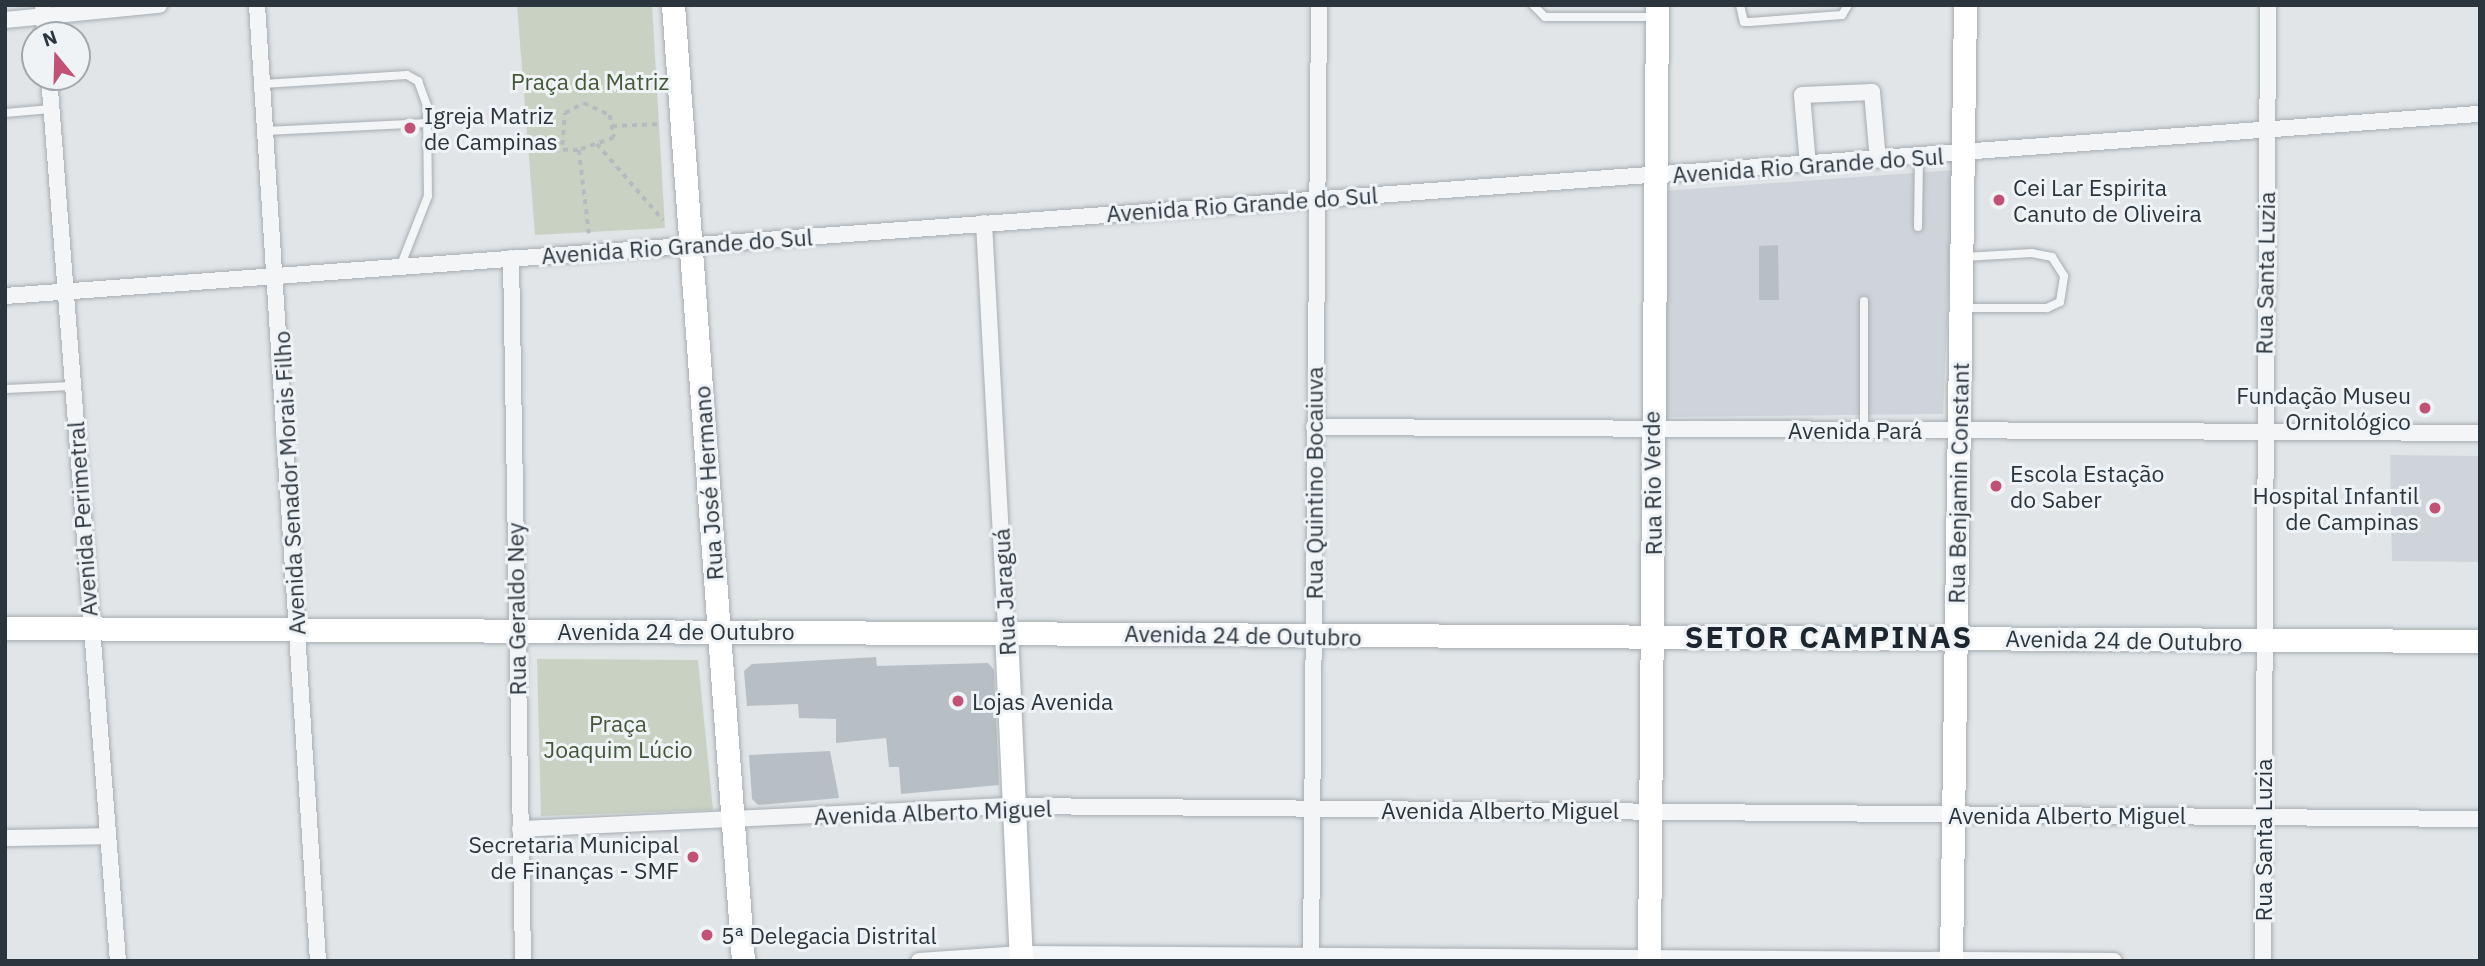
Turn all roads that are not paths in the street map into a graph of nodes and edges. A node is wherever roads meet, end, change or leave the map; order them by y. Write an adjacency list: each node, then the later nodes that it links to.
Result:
1 (159, 5): 10 (street)
2 (257, 5): 13 (street, Avenida Senador Morais Filho)
3 (673, 5): 29 (street, Rua José Hermano)
4 (1319, 5): 26 (street, Rua Quintino Bocaiuva)
5 (1533, 5): 11 (lane)
6 (1740, 5): 7 (lane)
7 (1848, 5)
8 (1965, 5): 21 (street, Rua Benjamin Constant)
9 (2268, 5): 19 (street, Rua Santa Luzia)
10 (43, 11): 12 (street)
11 (1657, 11): 25 (street, Rua Rio Verde)
12 (5, 20)
13 (263, 84): 18 (lane); 20 (street, Avenida Senador Morais Filho)
14 (50, 91): 15 (street, Avenida Perimetral)
15 (51, 109): 16 (lane); 34 (street, Avenida Perimetral)
16 (5, 113)
17 (2480, 114): 19 (street, Avenida Rio Grande do Sul)
18 (428, 123): 20 (lane); 32 (lane)
19 (2268, 127): 21 (street, Avenida Rio Grande do Sul); 44 (street, Rua Santa Luzia)
20 (266, 131): 33 (street, Avenida Senador Morais Filho)
21 (1965, 155): 22 (street, Avenida Rio Grande do Sul); 31 (street, Rua Benjamin Constant)
22 (1919, 158): 23 (street, Avenida Rio Grande do Sul); 28 (lane)
23 (1878, 160): 24 (street, Avenida Rio Grande do Sul); 24 (street)
24 (1808, 165): 25 (street, Avenida Rio Grande do Sul)
25 (1653, 176): 26 (street, Avenida Rio Grande do Sul); 41 (street, Rua Rio Verde)
26 (1316, 199): 27 (street, Avenida Rio Grande do Sul); 40 (street, Rua Quintino Bocaiuva)
27 (984, 223): 29 (street, Avenida Rio Grande do Sul); 51 (street, Rua Jaraguá)
28 (1918, 227)
29 (691, 246): 30 (street, Avenida Rio Grande do Sul); 50 (street, Rua José Hermano)
30 (511, 258): 32 (street, Avenida Rio Grande do Sul); 49 (street, Rua Geraldo Ney)
31 (1962, 258): 37 (street, Rua Benjamin Constant); 37 (lane)
32 (400, 267): 33 (street, Avenida Rio Grande do Sul)
33 (277, 277): 34 (street, Avenida Rio Grande do Sul); 48 (street, Avenida Senador Morais Filho)
34 (65, 292): 35 (street, Avenida Rio Grande do Sul); 38 (street, Avenida Perimetral)
35 (5, 296)
36 (1864, 301): 42 (lane)
37 (1961, 308): 43 (street, Rua Benjamin Constant)
38 (73, 386): 39 (lane); 47 (street, Avenida Perimetral)
39 (5, 389)
40 (1314, 427): 41 (street, Avenida Pará); 52 (street, Rua Quintino Bocaiuva)
41 (1651, 429): 42 (street, Avenida Pará); 54 (street, Rua Rio Verde)
42 (1864, 429): 43 (street, Avenida Pará)
43 (1958, 430): 44 (street, Avenida Pará); 53 (street, Rua Benjamin Constant)
44 (2263, 432): 45 (street, Avenida Pará); 56 (street, Rua Santa Luzia)
45 (2480, 433)
46 (5, 628): 47 (street, Avenida 24 de Outubro)
47 (89, 629): 48 (street, Avenida 24 de Outubro); 65 (street, Avenida Perimetral)
48 (297, 630): 49 (street, Avenida 24 de Outubro); 72 (street, Avenida Senador Morais Filho)
49 (516, 631): 50 (street, Avenida 24 de Outubro); 64 (street, Rua Geraldo Ney)
50 (719, 631): 51 (street, Avenida 24 de Outubro); 63 (street, Rua José Hermano)
51 (1006, 632): 52 (street, Avenida 24 de Outubro); 57 (street, Rua Jaraguá)
52 (1313, 635): 54 (street, Avenida 24 de Outubro); 58 (street, Rua Quintino Bocaiuva)
53 (1956, 637): 54 (street, Avenida 24 de Outubro); 56 (street, Avenida 24 de Outubro); 60 (street, Rua Benjamin Constant)
54 (1655, 638): 59 (street, Rua Rio Verde)
55 (2480, 640): 56 (street, Avenida 24 de Outubro)
56 (2266, 642): 61 (street, Rua Santa Luzia)
57 (1014, 806): 58 (street, Avenida Alberto Miguel); 63 (street, Avenida Alberto Miguel); 67 (street, Rua Jaraguá)
58 (1311, 809): 59 (street, Avenida Alberto Miguel); 68 (street, Rua Quintino Bocaiuva)
59 (1651, 812): 60 (street, Avenida Alberto Miguel); 69 (street, Rua Rio Verde)
60 (1954, 814): 61 (street, Avenida Alberto Miguel); 70 (street, Rua Benjamin Constant)
61 (2263, 816): 62 (street, Avenida Alberto Miguel); 77 (street, Rua Santa Luzia)
62 (2480, 819)
63 (733, 820): 64 (street, Avenida Alberto Miguel); 74 (street, Rua José Hermano)
64 (520, 829): 73 (street, Rua Geraldo Ney)
65 (107, 836): 66 (street); 71 (street, Avenida Perimetral)
66 (5, 838)
67 (1021, 957): 68 (street); 75 (street)
68 (1311, 958): 69 (street)
69 (1649, 959): 70 (street)
70 (1951, 960): 76 (street)
71 (118, 961)
72 (318, 961)
73 (523, 961)
74 (743, 961)
75 (919, 961)
76 (2115, 961)
77 (2263, 961)

